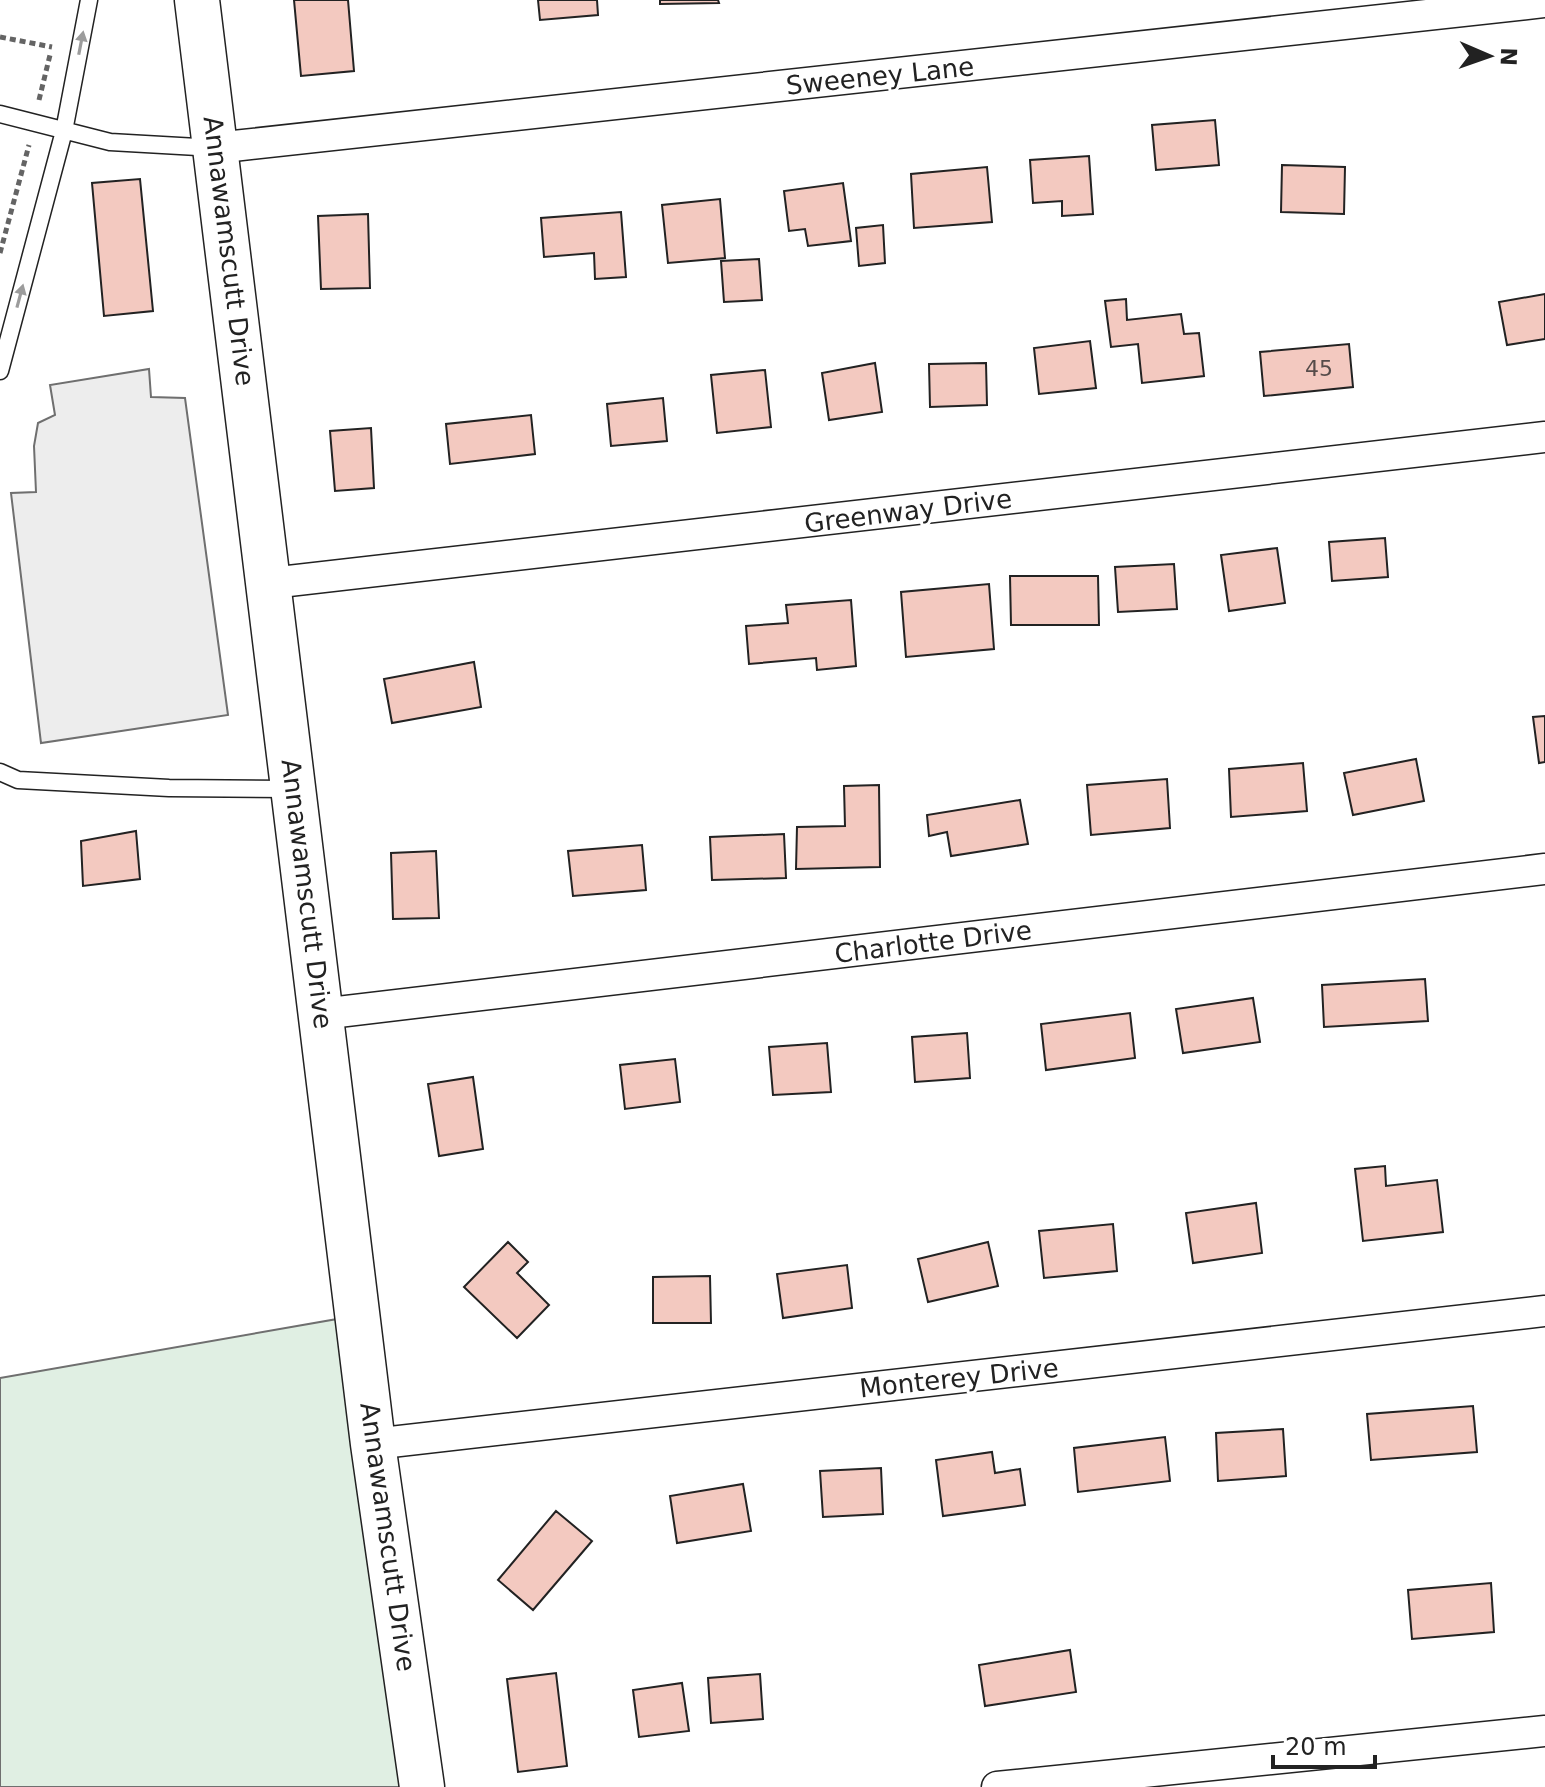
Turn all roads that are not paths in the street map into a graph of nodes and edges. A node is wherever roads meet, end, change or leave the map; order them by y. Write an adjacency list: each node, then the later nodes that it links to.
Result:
1 (89, 0): 6 (lane, one-way to 1)
2 (197, 0): 7 (street, Annawamscutt Drive)
3 (1545, 2): 4 (street, Sweeney Lane)
4 (1405, 9): 7 (street, Sweeney Lane)
5 (0, 114): 6 (lane)
6 (64, 131): 7 (lane); 8 (lane, one-way to 6)
7 (215, 148): 10 (street, Annawamscutt Drive)
8 (0, 371)
9 (1545, 437): 10 (street, Greenway Drive)
10 (271, 583): 12 (street, Annawamscutt Drive)
11 (0, 772): 12 (lane)
12 (294, 789): 14 (street, Annawamscutt Drive)
13 (1545, 869): 14 (street, Charlotte Drive)
14 (321, 1014): 16 (street, Annawamscutt Drive)
15 (1545, 1311): 16 (street, Monterey Drive)
16 (373, 1444): 18 (street, Annawamscutt Drive)
17 (1545, 1731): 19 (street)
18 (422, 1787)
19 (997, 1787)

